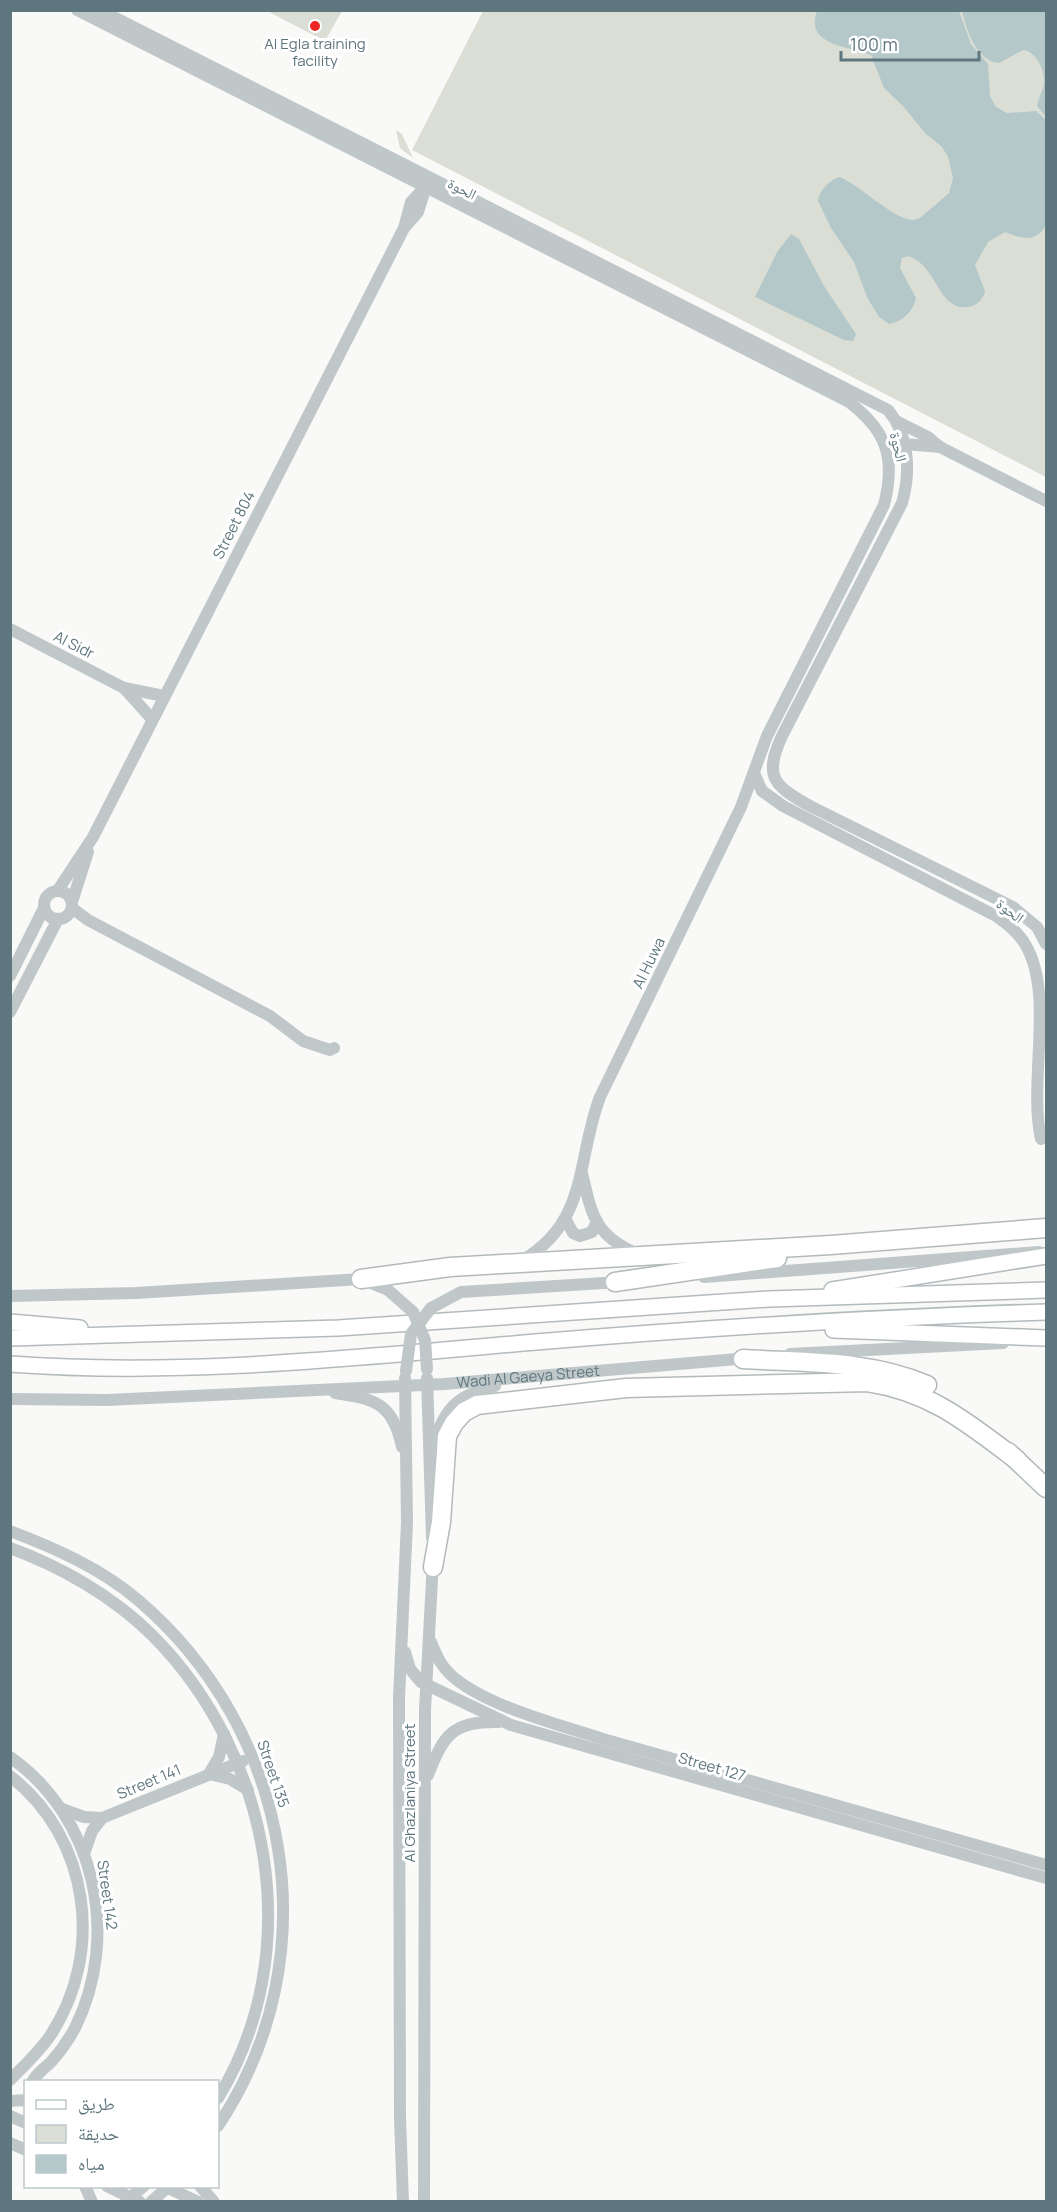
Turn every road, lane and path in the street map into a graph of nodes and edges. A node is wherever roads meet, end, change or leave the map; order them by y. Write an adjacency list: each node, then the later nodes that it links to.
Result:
1 (77, 10): 3 (street, الحوة)
2 (100, 10): 3 (street, الحوة)
3 (427, 183): 4 (street, الحوة); 10 (street, Street 804); 13 (street, الحوة)
4 (898, 422): 5 (street, الحوة); 6 (street)
5 (904, 444): 6 (street); 12 (street, الحوة)
6 (939, 447): 7 (street)
7 (1047, 501)
8 (10, 629): 9 (street, Al Sidr)
9 (124, 688): 10 (street); 11 (street)
10 (164, 696): 11 (street, Street 804)
11 (152, 719): 14 (street, Street 804)
12 (772, 767): 13 (street); 18 (street, الحوة)
13 (754, 773): 22 (street, الحوة); 24 (street, Al Huwa)
14 (93, 837): 15 (street, Street 804); 17 (street, Street 804)
15 (58, 890): 16 (street); 17 (street)
16 (44, 908): 17 (street); 19 (street)
17 (67, 912): 20 (street, Street 804); 21 (street)
18 (1047, 944)
19 (10, 976)
20 (10, 1012)
21 (334, 1048)
22 (1042, 1107): 23 (street, الحوة)
23 (1047, 1126)
24 (581, 1169): 25 (street, Al Huwa); 26 (street, Al Huwa)
25 (566, 1220): 26 (street); 31 (street, Al Huwa)
26 (597, 1221): 30 (street, Al Huwa)
27 (1047, 1228): 28 (highway)
28 (831, 1245): 30 (highway); 33 (highway)
29 (1047, 1254): 33 (street); 36 (main road)
30 (640, 1255): 31 (highway)
31 (519, 1263): 32 (highway)
32 (361, 1279): 35 (street); 38 (street)
33 (615, 1282): 38 (street, bridge)
34 (1047, 1290): 36 (main road)
35 (10, 1296)
36 (770, 1299): 41 (main road)
37 (1047, 1312): 40 (main road)
38 (416, 1317): 49 (street, bridge); 50 (street, bridge)
39 (10, 1322): 41 (main road)
40 (773, 1326): 43 (main road); 46 (main road)
41 (155, 1332): 42 (main road)
42 (10, 1338)
43 (1047, 1340): 44 (street, Wadi Al Gaeya Street)
44 (743, 1359): 48 (street, Wadi Al Gaeya Street); 56 (highway)
45 (10, 1364): 46 (main road)
46 (73, 1368): 47 (main road)
47 (10, 1373)
48 (518, 1379): 49 (street, Wadi Al Gaeya Street); 55 (street)
49 (427, 1384): 50 (street, Wadi Al Gaeya Street); 55 (street, Al Ghazlaniya Street)
50 (405, 1385): 51 (street, Wadi Al Gaeya Street); 57 (street, Al Ghazlaniya Street)
51 (307, 1389): 53 (street, Wadi Al Gaeya Street); 57 (street)
52 (10, 1399): 53 (street, Wadi Al Gaeya Street)
53 (51, 1400): 54 (street)
54 (10, 1407)
55 (430, 1449): 61 (street, Al Ghazlaniya Street)
56 (1017, 1460): 58 (highway); 61 (highway)
57 (408, 1474): 63 (street, Al Ghazlaniya Street)
58 (1047, 1488)
59 (10, 1531): 69 (street, Street 135)
60 (10, 1548): 67 (street, Street 135)
61 (433, 1567): 62 (street, Al Ghazlaniya Street)
62 (429, 1638): 64 (street, Al Ghazlaniya Street); 65 (street, Street 127)
63 (402, 1640): 64 (street, Street 127); 88 (street, Al Ghazlaniya Street)
64 (428, 1686): 66 (street, Street 127); 73 (street, Al Ghazlaniya Street)
65 (510, 1707): 66 (street); 78 (street, Street 127)
66 (504, 1722): 73 (street); 79 (street, Street 127)
67 (224, 1734): 70 (street, Street 135); 71 (street)
68 (10, 1757): 75 (street, Street 142)
69 (253, 1757): 70 (street, Street 141); 85 (street, Street 135)
70 (237, 1763): 71 (street, Street 141); 74 (street, Street 135)
71 (208, 1774): 74 (street); 76 (street, Street 141)
72 (10, 1776): 80 (street, Street 142)
73 (425, 1781): 102 (street, Al Ghazlaniya Street)
74 (248, 1791): 82 (street, Street 135)
75 (62, 1809): 76 (street); 77 (street, Street 142)
76 (102, 1818): 77 (street)
77 (85, 1851): 81 (street, Street 142)
78 (1047, 1865)
79 (1047, 1878)
80 (10, 2080)
81 (34, 2080)
82 (219, 2096)
83 (10, 2116): 84 (street)
84 (24, 2122)
85 (219, 2124)
86 (10, 2143): 87 (street)
87 (24, 2149)
88 (403, 2184): 100 (street); 101 (street, Al Ghazlaniya Street)
89 (85, 2188): 96 (street)
90 (109, 2188): 95 (street)
91 (143, 2188): 95 (street)
92 (166, 2188): 97 (street)
93 (169, 2188): 98 (street)
94 (201, 2188): 99 (street)
95 (132, 2200)
96 (92, 2202)
97 (151, 2202)
98 (198, 2202)
99 (214, 2202)
100 (396, 2202)
101 (403, 2202)
102 (424, 2202)

